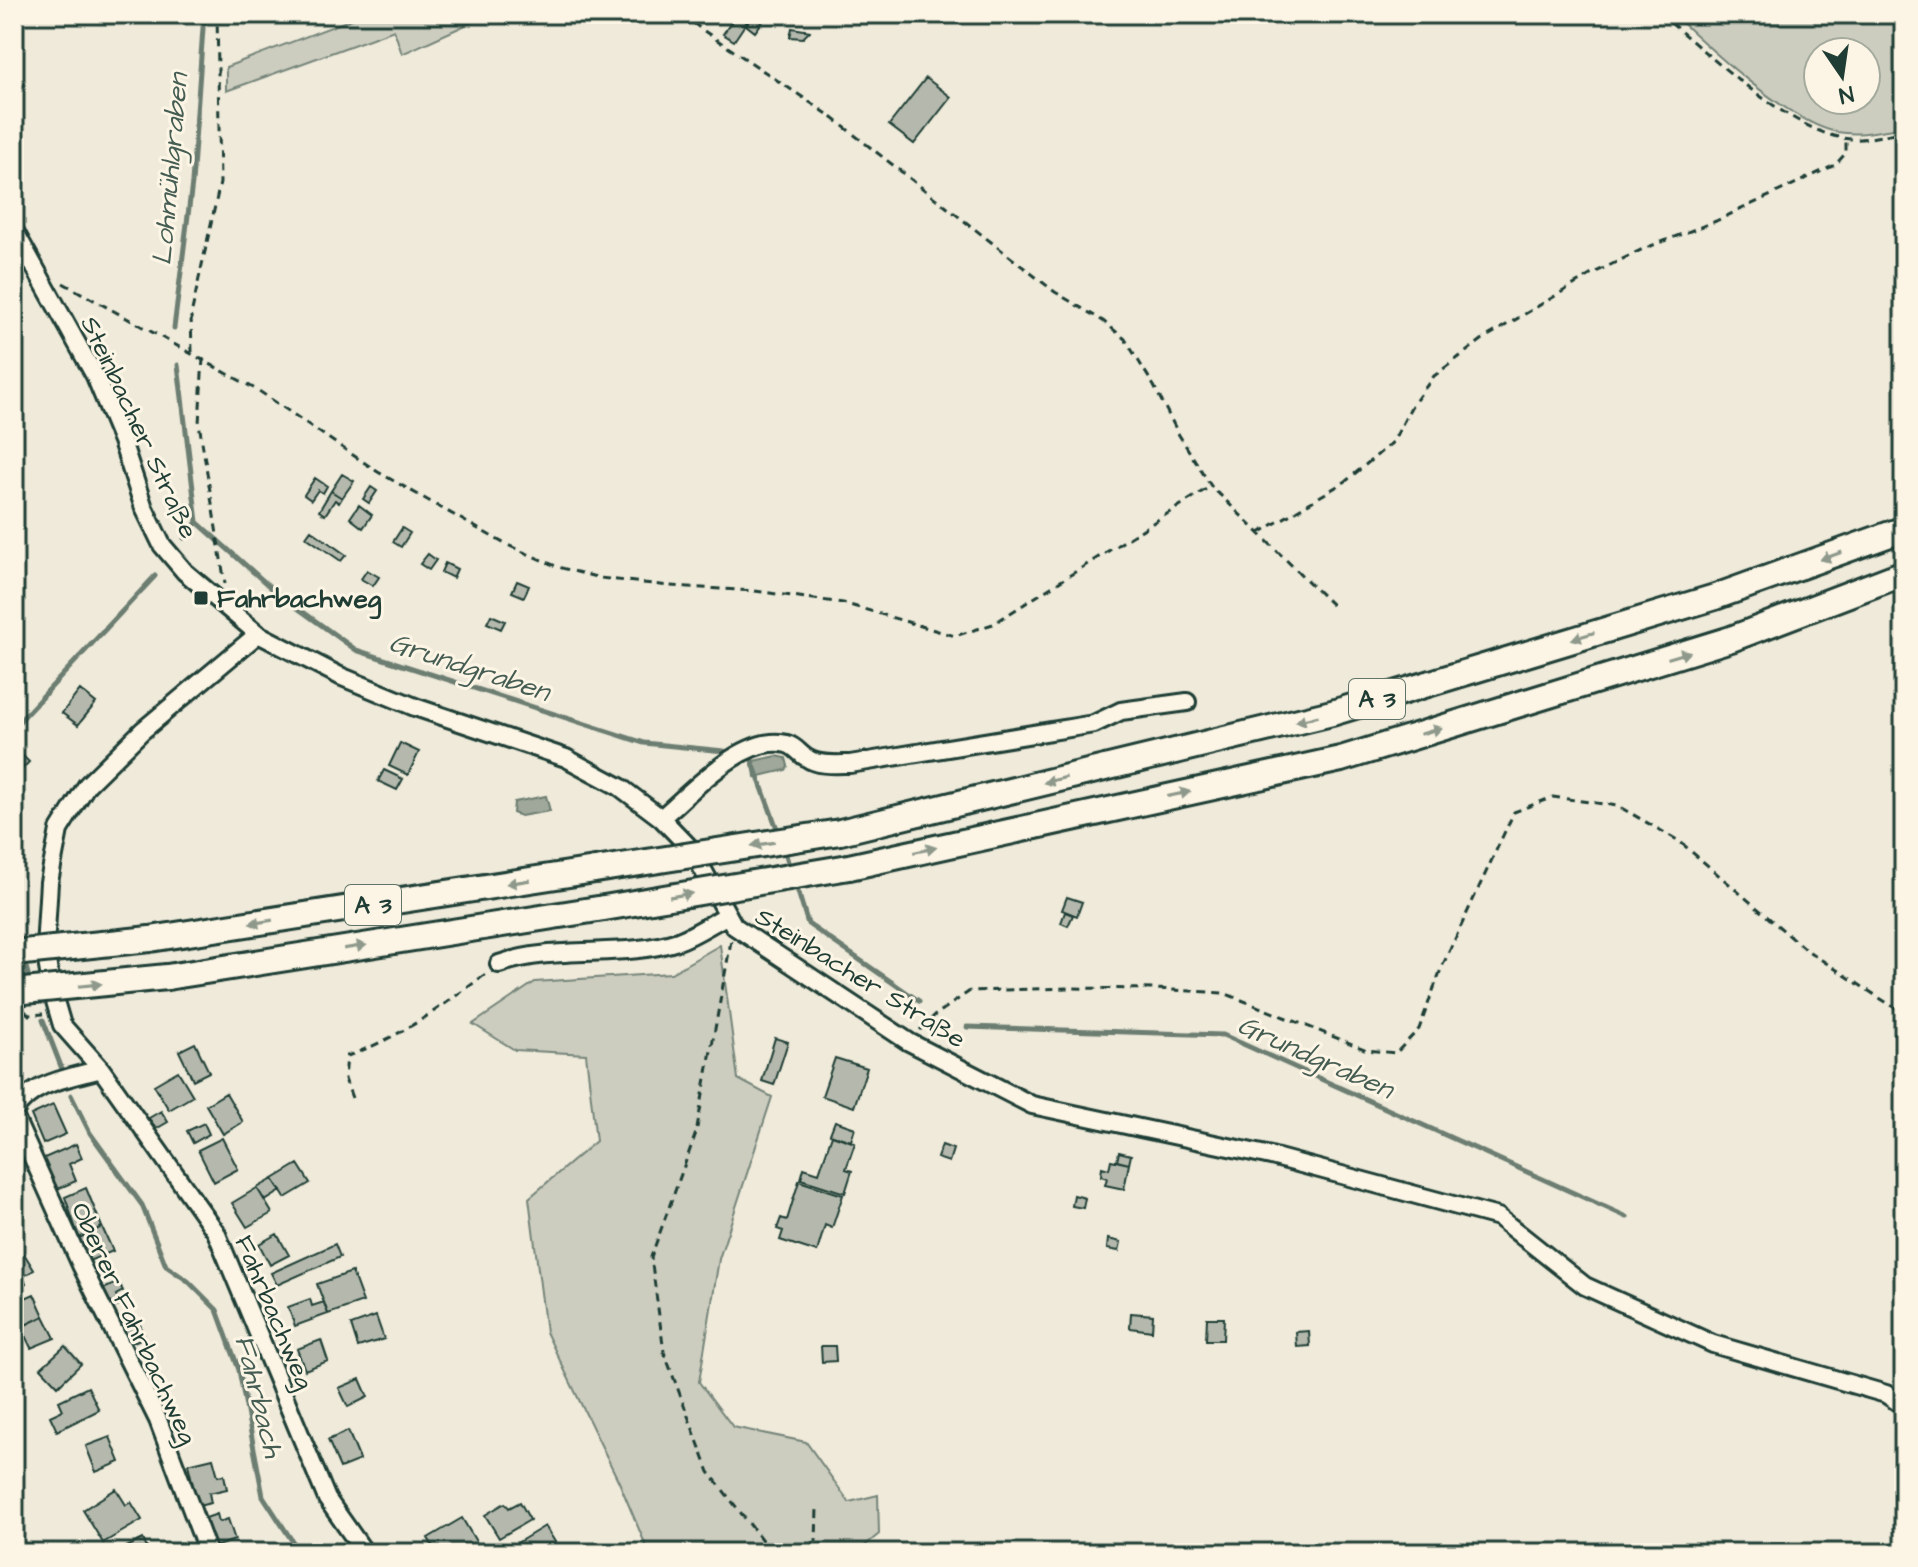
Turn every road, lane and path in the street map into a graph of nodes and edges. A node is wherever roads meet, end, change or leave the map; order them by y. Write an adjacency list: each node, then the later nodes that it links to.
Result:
1 (217, 14): 8 (path)
2 (682, 14): 10 (path)
3 (1660, 14): 5 (path)
4 (1904, 131): 5 (path)
5 (1846, 139): 12 (path)
6 (14, 230): 7 (street, Steinbacher Straße)
7 (40, 276): 8 (path); 15 (street, Steinbacher Straße)
8 (192, 352): 9 (path)
9 (203, 358): 10 (path); 15 (path)
10 (1211, 486): 12 (path)
11 (1904, 529): 20 (highway, A 3, one-way to 20, bridge)
12 (1259, 533): 14 (path)
13 (1904, 573): 22 (highway, A 3, one-way to 13, bridge)
14 (1335, 608)
15 (229, 612): 16 (street, Steinbacher Straße)
16 (258, 634): 18 (street, Steinbacher Straße); 27 (street, Fahrbachweg)
17 (1187, 702): 18 (street)
18 (661, 818): 19 (street, Steinbacher Straße)
19 (731, 920): 21 (street); 26 (street, Steinbacher Straße); 32 (path)
20 (14, 953)
21 (499, 964): 28 (path)
22 (14, 992)
23 (1904, 1014): 26 (path)
24 (29, 1015): 25 (path)
25 (14, 1016)
26 (909, 1042): 30 (street, Steinbacher Straße)
27 (101, 1069): 29 (street, Oberer Fahrbachweg); 34 (street, Fahrbachweg)
28 (352, 1098)
29 (14, 1114): 33 (street, Oberer Fahrbachweg)
30 (1904, 1406)
31 (817, 1508): 32 (path)
32 (772, 1552)
33 (208, 1553)
34 (365, 1553)

